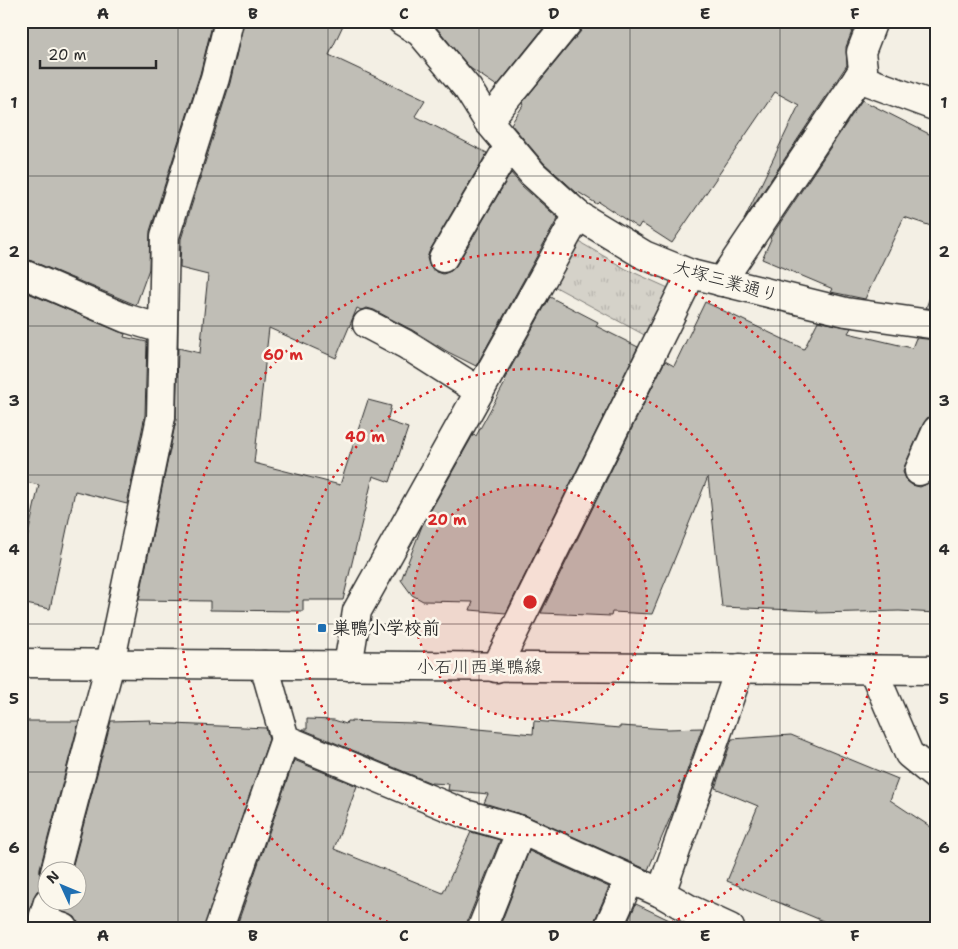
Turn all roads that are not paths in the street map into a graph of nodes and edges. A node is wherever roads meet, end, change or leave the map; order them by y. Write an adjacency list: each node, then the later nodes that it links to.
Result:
1 (229, 21): 16 (street)
2 (402, 21): 7 (street, 大塚三業通り)
3 (569, 21): 7 (street)
4 (873, 21): 5 (street)
5 (858, 78): 6 (street); 13 (street)
6 (937, 107)
7 (488, 121): 8 (street, 大塚三業通り)
8 (509, 146): 9 (street, 大塚三業通り); 10 (street)
9 (578, 215): 12 (street, 大塚三業通り); 17 (street)
10 (443, 258)
11 (21, 273): 16 (street)
12 (691, 274): 13 (street, 大塚三業通り); 24 (street)
13 (721, 282): 15 (street, 大塚三業通り)
14 (367, 324): 17 (street)
15 (937, 325)
16 (162, 329): 21 (street)
17 (479, 391): 23 (street)
18 (937, 430): 19 (street)
19 (919, 471)
20 (21, 663): 21 (street, 小石川西巣鴨線)
21 (110, 664): 22 (street, 小石川西巣鴨線); 31 (street)
22 (264, 665): 23 (street, 小石川西巣鴨線); 28 (street)
23 (348, 666): 24 (street, 小石川西巣鴨線)
24 (496, 668): 25 (street, 小石川西巣鴨線)
25 (740, 668): 26 (street, 小石川西巣鴨線); 33 (street)
26 (873, 670): 27 (street, 小石川西巣鴨線); 29 (street)
27 (937, 670)
28 (285, 739): 30 (street); 35 (street)
29 (937, 777)
30 (521, 830): 32 (street); 36 (street)
31 (58, 862)
32 (630, 879): 33 (street); 37 (street)
33 (661, 893): 34 (street)
34 (686, 918): 38 (street)
35 (219, 928)
36 (482, 928)
37 (608, 928)
38 (730, 928)

